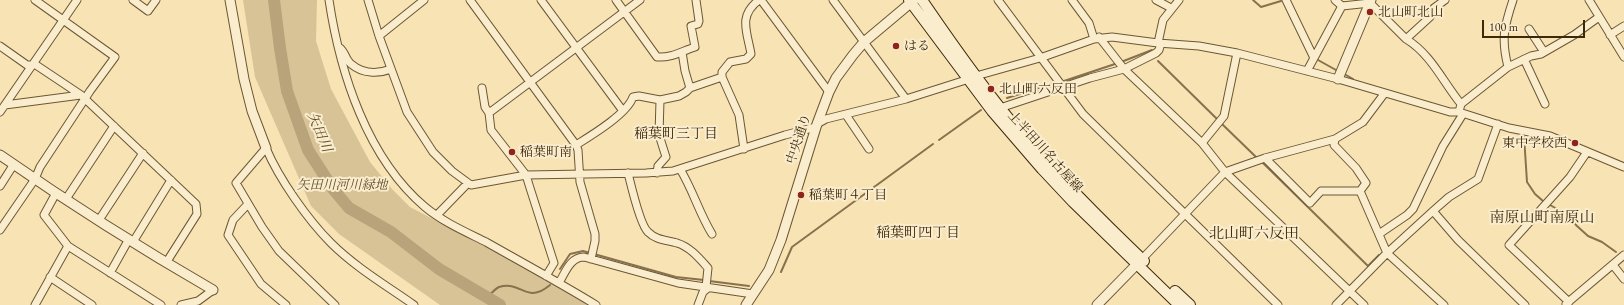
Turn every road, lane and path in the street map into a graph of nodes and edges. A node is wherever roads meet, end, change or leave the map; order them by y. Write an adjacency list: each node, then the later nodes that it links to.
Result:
1 (35, 0): 31 (street)
2 (77, 0): 31 (street)
3 (133, 0): 4 (street)
4 (156, 0)
5 (230, 0): 82 (street)
6 (329, 0): 41 (street)
7 (368, 0): 35 (street)
8 (424, 0): 35 (street)
9 (470, 0): 58 (street)
10 (541, 0): 42 (street)
11 (616, 0): 29 (street)
12 (640, 0): 29 (street)
13 (696, 0): 43 (street)
14 (760, 0): 55 (street); 62 (street)
15 (833, 0): 38 (street)
16 (998, 0): 47 (street)
17 (1072, 0): 36 (street)
18 (1156, 0): 28 (street)
19 (1179, 0): 28 (street)
20 (1286, 0): 48 (street)
21 (1334, 0): 27 (street)
22 (1445, 0): 37 (street)
23 (1513, 0): 51 (street)
24 (1589, 0): 30 (street)
25 (918, 1): 38 (street, 中央通り); 56 (main road, 上半田川名古屋線)
26 (1370, 1): 27 (street); 37 (street); 57 (street)
27 (1342, 6): 48 (street)
28 (1171, 8): 39 (street)
29 (624, 12): 42 (street); 43 (street)
30 (1599, 17): 34 (street); 44 (street)
31 (64, 19): 50 (street); 64 (street)
32 (1624, 26): 34 (street)
33 (1529, 29): 44 (street)
34 (1610, 35): 46 (street)
35 (379, 36): 52 (street)
36 (1097, 38): 39 (street); 47 (street); 53 (street)
37 (1406, 39): 67 (street)
38 (864, 42): 62 (street, 中央通り); 65 (street)
39 (1160, 43): 45 (street); 53 (street)
40 (0, 46): 50 (street)
41 (338, 47): 52 (street); 107 (street)
42 (576, 48): 58 (street); 71 (street)
43 (682, 52): 61 (street)
44 (1544, 52): 49 (street)
45 (1236, 53): 54 (street); 80 (street)
46 (1623, 53)
47 (1040, 58): 56 (street); 59 (street)
48 (1314, 58): 54 (street)
49 (1524, 59): 51 (street); 68 (street)
50 (31, 66): 64 (street); 69 (street)
51 (1508, 67): 67 (street)
52 (391, 69): 99 (street)
53 (1124, 69): 59 (street); 80 (street)
54 (1307, 71): 57 (street)
55 (722, 77): 61 (street); 83 (street)
56 (973, 78): 65 (street); 70 (main road, 上半田川名古屋線); 117 (main road, 上半田川名古屋線)
57 (1338, 79): 63 (street)
58 (530, 82): 73 (street); 81 (street)
59 (1062, 87): 70 (street); 106 (street)
60 (482, 88): 73 (street)
61 (690, 88): 66 (street)
62 (829, 92): 77 (street, 中央通り)
63 (1384, 94): 74 (street); 79 (street)
64 (84, 97): 69 (street); 78 (street); 97 (street)
65 (906, 99): 75 (street)
66 (660, 100): 71 (street); 93 (street)
67 (1461, 104): 74 (street)
68 (1545, 104)
69 (5, 105): 72 (street)
70 (1000, 108): 117 (main road, 上半田川名古屋線)
71 (623, 111): 81 (street)
72 (0, 112)
73 (489, 113): 95 (street)
74 (1461, 113): 76 (street); 111 (street)
75 (846, 115): 77 (street); 84 (street)
76 (1498, 124): 85 (street); 105 (street)
77 (817, 125): 83 (street); 128 (street, 中央通り)
78 (114, 126): 86 (street); 103 (street)
79 (1335, 139): 88 (street); 101 (street)
80 (1202, 143): 92 (street)
81 (576, 145): 96 (street)
82 (266, 148): 104 (street); 136 (street)
83 (744, 149): 91 (street)
84 (869, 149)
85 (1587, 152): 90 (street); 129 (street)
86 (143, 153): 98 (street); 108 (street)
87 (0, 155): 89 (street)
88 (1265, 158): 92 (street); 101 (street)
89 (14, 164): 97 (street); 100 (street)
90 (1624, 167)
91 (680, 169): 93 (street); 110 (street)
92 (1225, 172): 106 (street); 127 (street)
93 (657, 173): 94 (street)
94 (628, 174): 96 (street); 125 (street)
95 (526, 175): 96 (street); 99 (street); 121 (street)
96 (579, 175): 115 (street)
97 (35, 179): 102 (street); 109 (street)
98 (171, 180): 112 (street); 118 (street)
99 (468, 183): 107 (street)
100 (0, 186)
101 (1360, 191): 111 (street)
102 (56, 193): 103 (street); 113 (street)
103 (66, 199): 108 (street)
104 (248, 204): 134 (street); 135 (street)
105 (1433, 211): 114 (street); 147 (street)
106 (1184, 214): 117 (street); 143 (street)
107 (437, 215): 121 (street)
108 (99, 220): 112 (street)
109 (0, 230)
110 (712, 234)
111 (1379, 234): 114 (street)
112 (131, 240): 118 (street); 120 (street)
113 (68, 246): 120 (street); 122 (street)
114 (1387, 253): 127 (street); 146 (street)
115 (592, 255): 124 (street); 125 (street)
116 (1624, 255): 119 (street)
117 (1139, 261): 140 (street); 141 (main road, 上半田川名古屋線); 142 (main road, 上半田川名古屋線)
118 (166, 263): 126 (street)
119 (1613, 265): 123 (street); 129 (street)
120 (110, 273): 132 (street)
121 (546, 276): 124 (street)
122 (50, 277): 130 (street); 131 (street)
123 (1624, 279)
124 (559, 283): 137 (street)
125 (707, 284): 128 (street); 138 (street)
126 (213, 290): 133 (street)
127 (1350, 292): 144 (street); 145 (street)
128 (753, 294): 139 (street, 中央通り)
129 (1567, 303)
130 (35, 305)
131 (92, 305)
132 (161, 305)
133 (181, 305)
134 (286, 305)
135 (335, 305)
136 (414, 305)
137 (596, 305)
138 (698, 305)
139 (746, 305)
140 (1096, 305)
141 (1180, 305)
142 (1190, 305)
143 (1278, 305)
144 (1336, 305)
145 (1364, 305)
146 (1444, 305)
147 (1525, 305)

